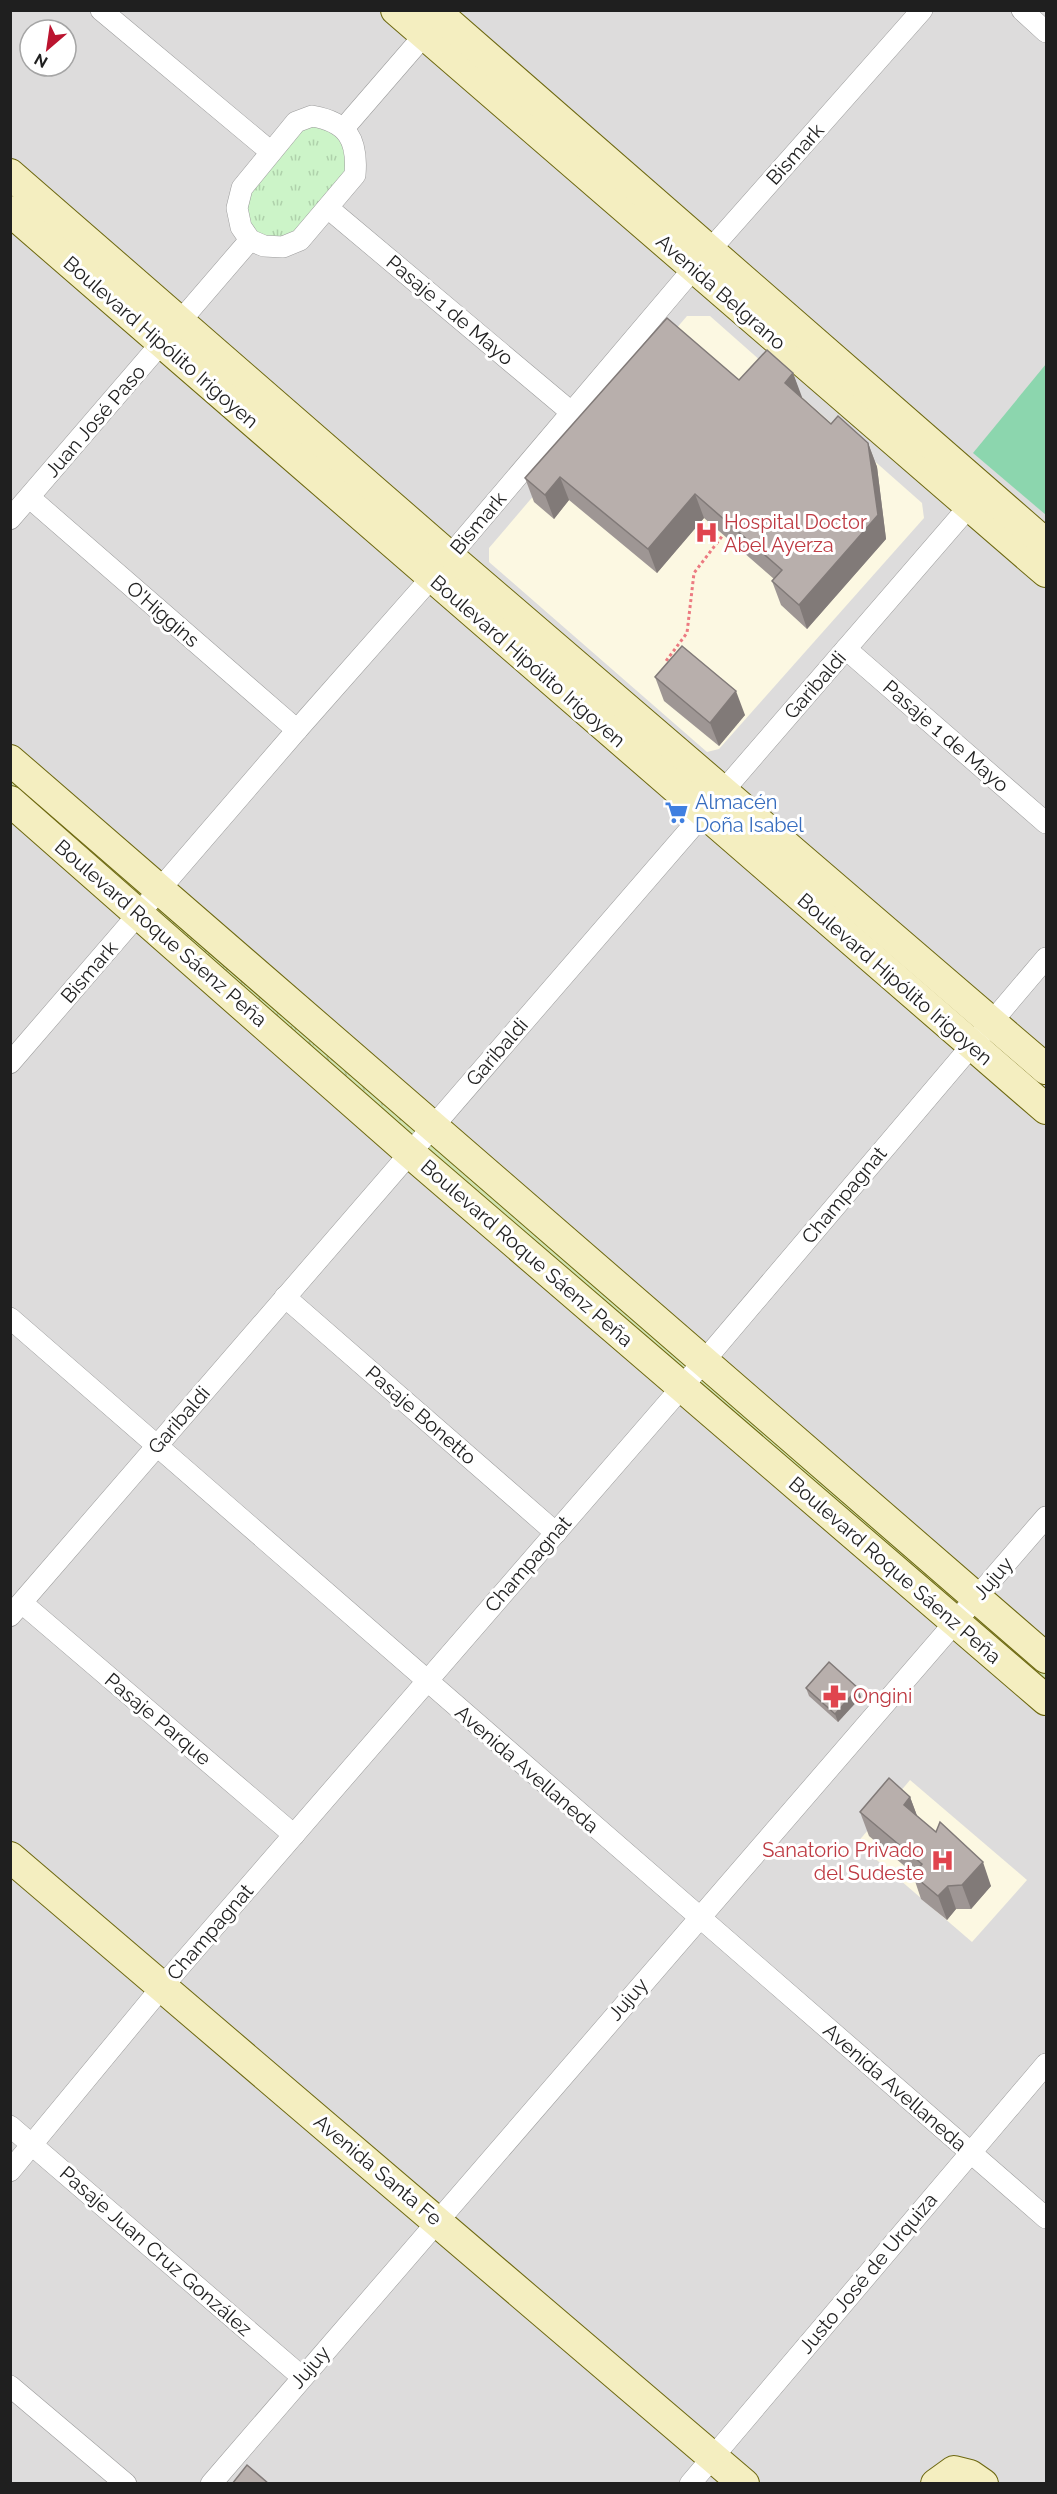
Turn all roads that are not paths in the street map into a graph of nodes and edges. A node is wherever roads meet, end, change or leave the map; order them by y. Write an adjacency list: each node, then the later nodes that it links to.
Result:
1 (101, 10): 8 (street)
2 (396, 10): 5 (street, Avenida Belgrano)
3 (922, 10): 13 (street, Bismark)
4 (1022, 10): 6 (street)
5 (436, 18): 7 (street); 13 (street, Avenida Belgrano)
6 (1047, 32)
7 (344, 128): 8 (street); 10 (street)
8 (271, 152): 12 (street)
9 (10, 174): 14 (street, Boulevard Hipólito Irigoyen)
10 (328, 208): 12 (street); 15 (street, Pasaje 1 de Mayo)
11 (10, 211): 14 (street, Boulevard Hipólito Irigoyen)
12 (250, 240): 14 (street, Juan José Paso)
13 (702, 260): 15 (street, Bismark); 16 (street, Avenida Belgrano)
14 (171, 332): 17 (street, Juan José Paso); 20 (street, Boulevard Hipólito Irigoyen)
15 (571, 412): 20 (street, Bismark)
16 (976, 497): 19 (street, Avenida Belgrano); 21 (street, Avenida Belgrano); 22 (street, Garibaldi)
17 (30, 498): 18 (street, Juan José Paso); 23 (street, O'Higgins)
18 (10, 519)
19 (1047, 544)
20 (441, 567): 23 (street, Bismark); 25 (street, Boulevard Hipólito Irigoyen); 27 (street, Boulevard Hipólito Irigoyen)
21 (1047, 572)
22 (846, 649): 25 (street, Garibaldi); 28 (street, Pasaje 1 de Mayo)
23 (297, 730): 29 (street, Bismark)
24 (10, 760): 29 (street, Boulevard Roque Sáenz Peña)
25 (722, 791): 27 (street, Garibaldi); 32 (street, Boulevard Hipólito Irigoyen)
26 (10, 801): 30 (street, Boulevard Roque Sáenz Peña)
27 (703, 814): 33 (street, Boulevard Hipólito Irigoyen); 37 (street, Garibaldi)
28 (1047, 823)
29 (159, 889): 30 (street, Bismark); 37 (street, Boulevard Roque Sáenz Peña)
30 (139, 913): 34 (street, Bismark); 38 (street, Boulevard Roque Sáenz Peña)
31 (1047, 958): 32 (street, Champagnat)
32 (991, 1021): 33 (street, Champagnat); 35 (street, Boulevard Hipólito Irigoyen)
33 (971, 1044): 36 (street, Boulevard Hipólito Irigoyen); 41 (street, Champagnat)
34 (12, 1059)
35 (1047, 1069)
36 (1047, 1109)
37 (433, 1127): 38 (street, Garibaldi); 41 (street, Boulevard Roque Sáenz Peña)
38 (411, 1153): 39 (street, Garibaldi); 42 (street, Boulevard Roque Sáenz Peña)
39 (285, 1297): 43 (street, Garibaldi); 45 (street, Pasaje Bonetto)
40 (10, 1318): 43 (street, Avenida Avellaneda)
41 (704, 1361): 42 (street, Champagnat); 46 (street, Boulevard Roque Sáenz Peña)
42 (682, 1387): 45 (street, Champagnat); 48 (street, Boulevard Roque Sáenz Peña)
43 (158, 1446): 47 (street, Garibaldi); 50 (street, Avenida Avellaneda)
44 (1047, 1517): 46 (street, Jujuy)
45 (556, 1533): 50 (street, Champagnat)
46 (976, 1598): 48 (street, Jujuy); 49 (street, Boulevard Roque Sáenz Peña)
47 (16, 1609): 52 (street, Pasaje Parque)
48 (954, 1622): 51 (street, Boulevard Roque Sáenz Peña); 54 (street, Jujuy)
49 (1047, 1658)
50 (426, 1682): 52 (street, Champagnat); 54 (street, Avenida Avellaneda)
51 (1047, 1700)
52 (294, 1835): 55 (street, Champagnat)
53 (10, 1857): 55 (street, Avenida Santa Fe)
54 (699, 1917): 59 (street, Avenida Avellaneda); 62 (street, Jujuy)
55 (162, 1987): 58 (street, Champagnat); 62 (street, Avenida Santa Fe)
56 (1047, 2064): 59 (street, Justo José de Urquiza)
57 (10, 2126): 58 (street, Pasaje Juan Cruz González)
58 (33, 2145): 60 (street, Champagnat); 63 (street, Pasaje Juan Cruz González)
59 (970, 2152): 61 (street, Avenida Avellaneda); 65 (street, Justo José de Urquiza)
60 (10, 2171)
61 (1047, 2218)
62 (437, 2220): 63 (street, Jujuy); 65 (street, Avenida Santa Fe)
63 (302, 2377): 67 (street, Jujuy)
64 (10, 2386): 66 (street)
65 (713, 2457): 68 (street, Justo José de Urquiza); 69 (street, Avenida Santa Fe)
66 (126, 2484)
67 (211, 2484)
68 (690, 2484)
69 (744, 2484)
70 (936, 2484): 71 (street)
71 (983, 2484)

